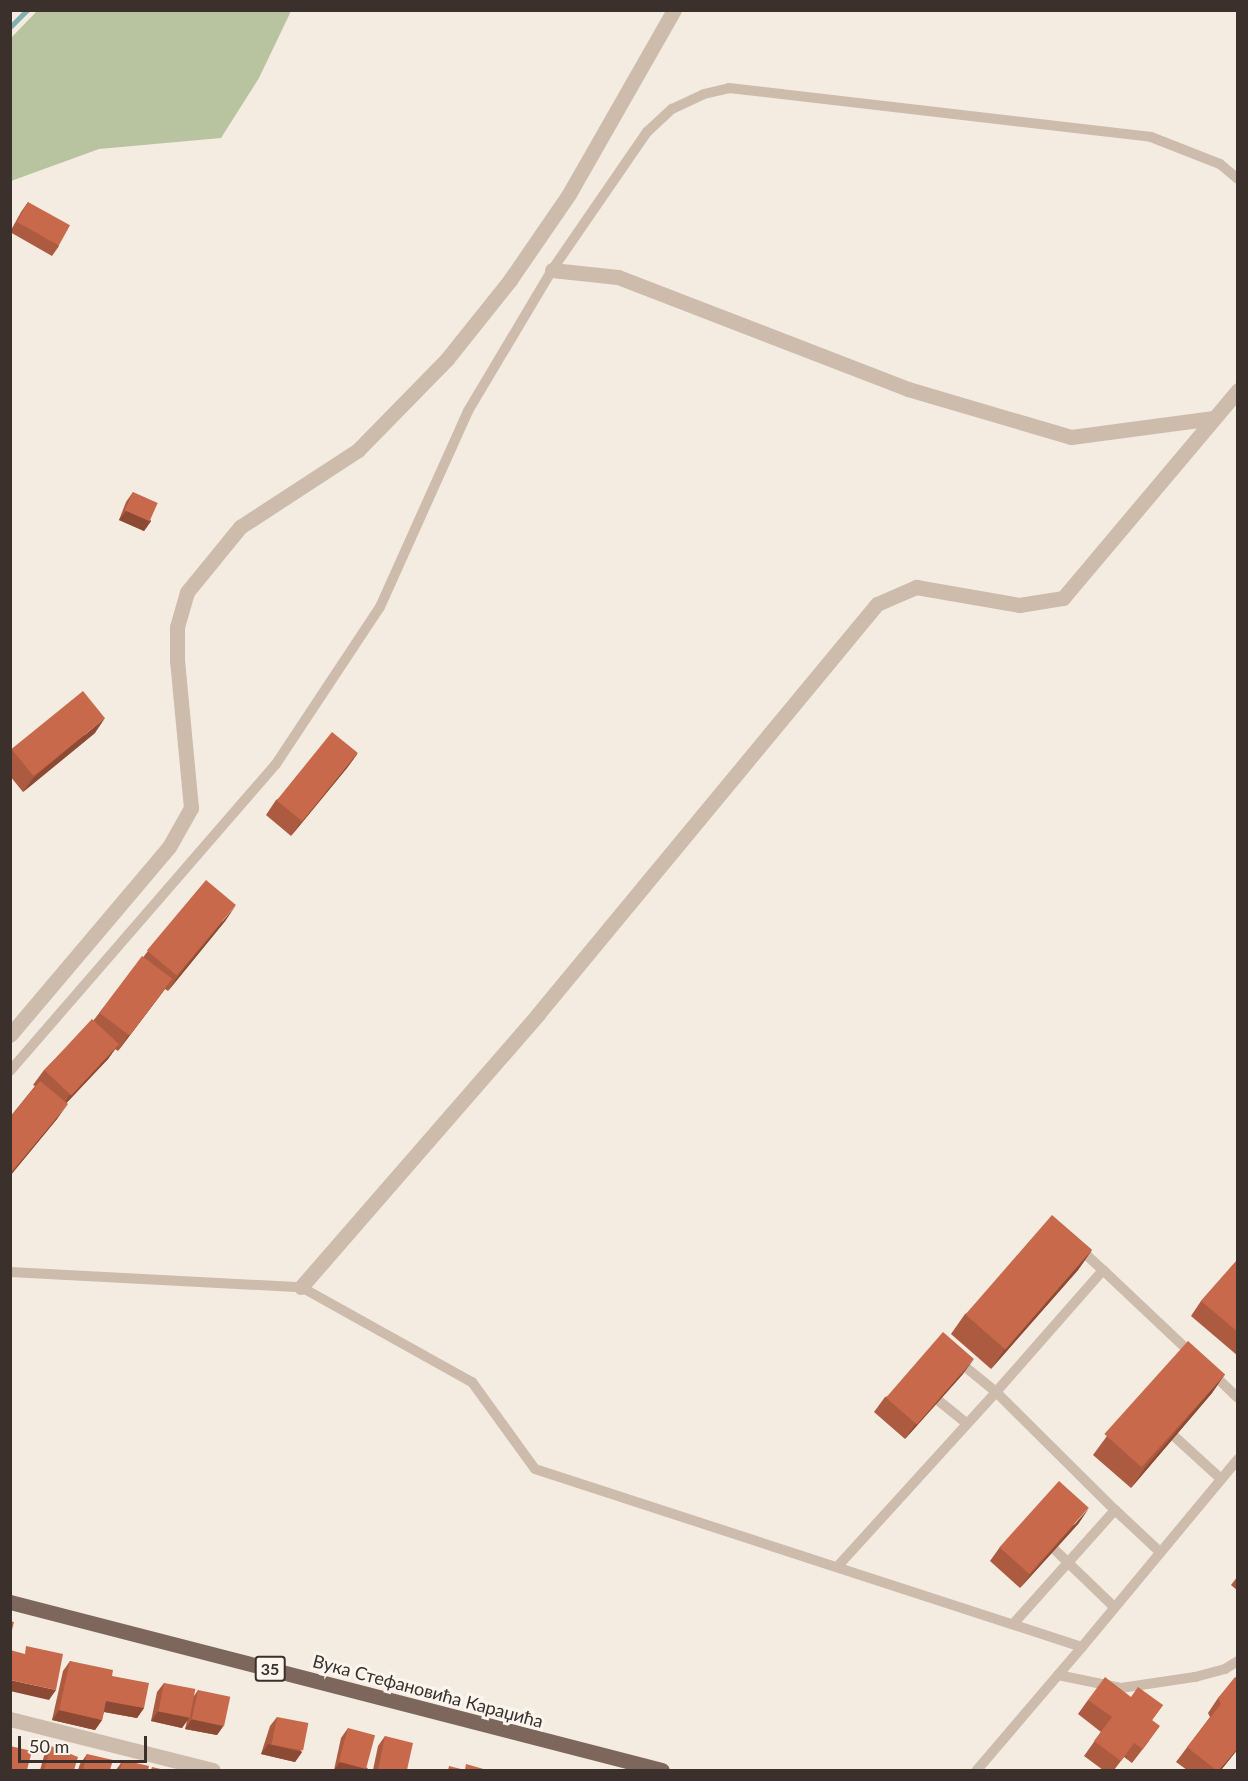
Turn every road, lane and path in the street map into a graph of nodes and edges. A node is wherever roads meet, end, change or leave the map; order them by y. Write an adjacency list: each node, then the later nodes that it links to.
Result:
1 (674, 10): 6 (street)
2 (1238, 179): 3 (lane)
3 (552, 270): 5 (street); 7 (lane)
4 (1238, 390): 5 (street)
5 (1214, 418): 11 (street)
6 (10, 1035)
7 (10, 1071)
8 (1066, 1247): 9 (lane)
9 (1103, 1270): 13 (lane); 14 (lane)
10 (10, 1272): 11 (lane)
11 (301, 1287): 24 (lane)
12 (954, 1366): 13 (lane)
13 (996, 1392): 16 (lane); 20 (lane)
14 (1238, 1398)
15 (939, 1401): 16 (lane)
16 (967, 1424): 24 (lane)
17 (1175, 1437): 19 (lane)
18 (1238, 1459): 19 (lane)
19 (1221, 1479): 22 (lane)
20 (1115, 1510): 22 (lane); 23 (lane)
21 (1055, 1550): 23 (lane)
22 (1160, 1552): 26 (lane)
23 (1068, 1563): 26 (lane); 27 (lane)
24 (837, 1567): 27 (lane)
25 (10, 1602): 34 (main road, Вука Стефановића Караџића / 35)
26 (1114, 1607): 28 (lane)
27 (1013, 1624): 28 (lane)
28 (1082, 1647): 30 (lane)
29 (1238, 1660): 30 (lane)
30 (1058, 1675): 35 (lane)
31 (10, 1719): 32 (street)
32 (194, 1769): 33 (street)
33 (213, 1770)
34 (662, 1770)
35 (977, 1770)

